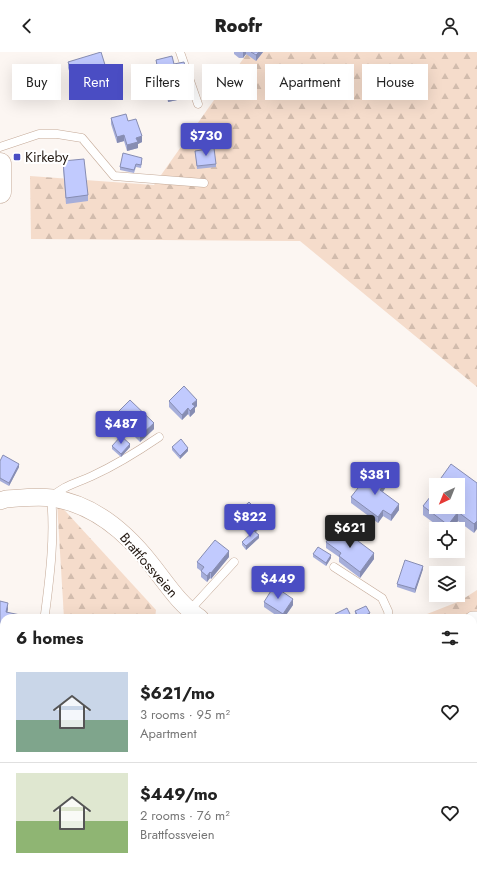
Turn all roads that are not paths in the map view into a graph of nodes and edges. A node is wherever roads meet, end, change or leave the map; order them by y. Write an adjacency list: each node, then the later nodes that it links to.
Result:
1 (180, 52): 2 (lane)
2 (198, 104)
3 (0, 147): 5 (lane)
4 (0, 164): 6 (main road)
5 (204, 183)
6 (0, 192)
7 (159, 437): 8 (lane)
8 (51, 498): 9 (street, Brattfossveien); 12 (lane); 13 (street, Brattfossveien)
9 (0, 501)
10 (234, 562): 13 (lane)
11 (334, 567): 14 (lane)
12 (45, 614)
13 (195, 614)
14 (388, 614)

